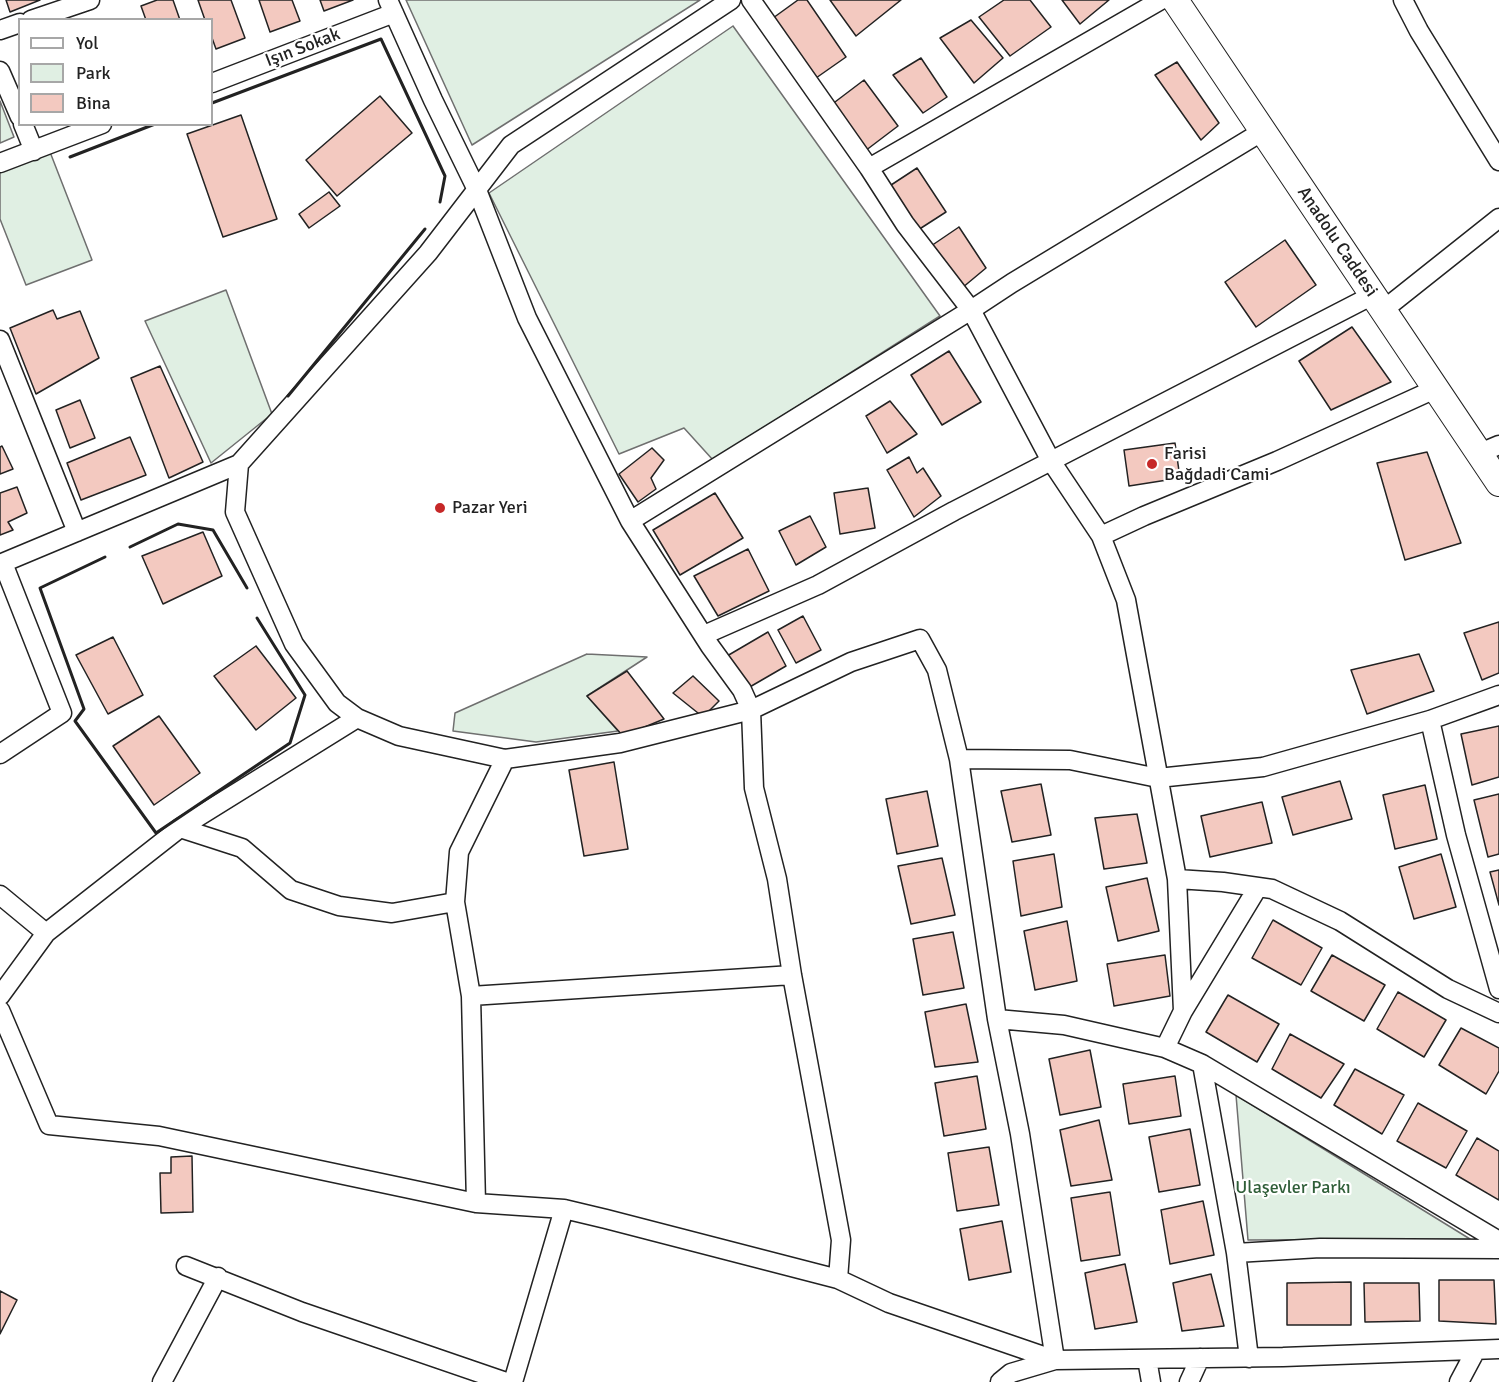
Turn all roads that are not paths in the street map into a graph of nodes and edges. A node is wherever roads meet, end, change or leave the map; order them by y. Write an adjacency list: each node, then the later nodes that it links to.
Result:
1 (90, 0): 8 (street)
2 (731, 0): 21 (street)
3 (751, 0): 20 (street)
4 (1161, 0): 20 (street)
5 (1175, 0): 16 (street, Anadolu Caddesi)
6 (1403, 0): 18 (street)
7 (391, 7): 12 (street, Işın Sokak); 21 (street)
8 (37, 18)
9 (18, 24): 10 (street)
10 (0, 30)
11 (0, 71): 13 (street)
12 (213, 83)
13 (18, 112)
14 (23, 126): 17 (street)
15 (97, 126): 17 (street)
16 (1263, 131): 23 (street, Anadolu Caddesi); 24 (street)
17 (33, 151): 19 (street)
18 (1499, 161)
19 (0, 163)
20 (869, 168): 24 (street)
21 (477, 190): 29 (street); 31 (street)
22 (1499, 218): 23 (street)
23 (1378, 303): 26 (street, Anadolu Caddesi); 28 (street)
24 (971, 310): 28 (street); 31 (street)
25 (0, 340): 32 (street)
26 (1435, 389): 27 (street, Anadolu Caddesi); 33 (street)
27 (1489, 449): 30 (street, Anadolu Caddesi)
28 (1051, 460): 33 (street); 35 (street)
29 (239, 464): 32 (street); 38 (street)
30 (1499, 483)
31 (630, 521): 35 (street)
32 (77, 532): 34 (street)
33 (1101, 536): 43 (street)
34 (1, 563): 40 (street)
35 (704, 635): 37 (street)
36 (1499, 695): 39 (street)
37 (751, 710): 41 (street); 42 (street); 50 (street)
38 (357, 718): 41 (street); 44 (street)
39 (1430, 720): 43 (street); 51 (street)
40 (0, 754)
41 (505, 759): 48 (street)
42 (959, 759): 43 (street); 57 (street)
43 (1158, 778): 45 (street)
44 (180, 828): 48 (street); 49 (street)
45 (1177, 879): 46 (street); 55 (street)
46 (1258, 887): 55 (street); 56 (street)
47 (0, 895): 49 (street)
48 (455, 902): 53 (street)
49 (46, 933): 52 (street)
50 (792, 975): 53 (street); 67 (street)
51 (1499, 989)
52 (0, 996)
53 (471, 996): 60 (street)
54 (0, 1010): 60 (street)
55 (1183, 1011): 58 (street)
56 (1499, 1013)
57 (998, 1019): 58 (street); 73 (street)
58 (1165, 1048): 59 (street)
59 (1203, 1064): 62 (street); 64 (street)
60 (476, 1203): 61 (street)
61 (564, 1209): 67 (street); 76 (street)
62 (1499, 1241)
63 (1499, 1249): 64 (street)
64 (1236, 1253): 71 (street)
65 (186, 1266): 66 (street)
66 (218, 1277): 74 (street); 75 (street)
67 (838, 1280): 73 (street)
68 (1499, 1349): 69 (street)
69 (1476, 1350): 71 (street); 80 (street)
70 (1200, 1358): 71 (street); 72 (street); 79 (street)
71 (1249, 1358)
72 (1147, 1359): 73 (street); 78 (street)
73 (1055, 1360): 77 (street)
74 (162, 1382)
75 (506, 1382)
76 (513, 1382)
77 (1000, 1382)
78 (1151, 1382)
79 (1189, 1382)
80 (1460, 1382)

